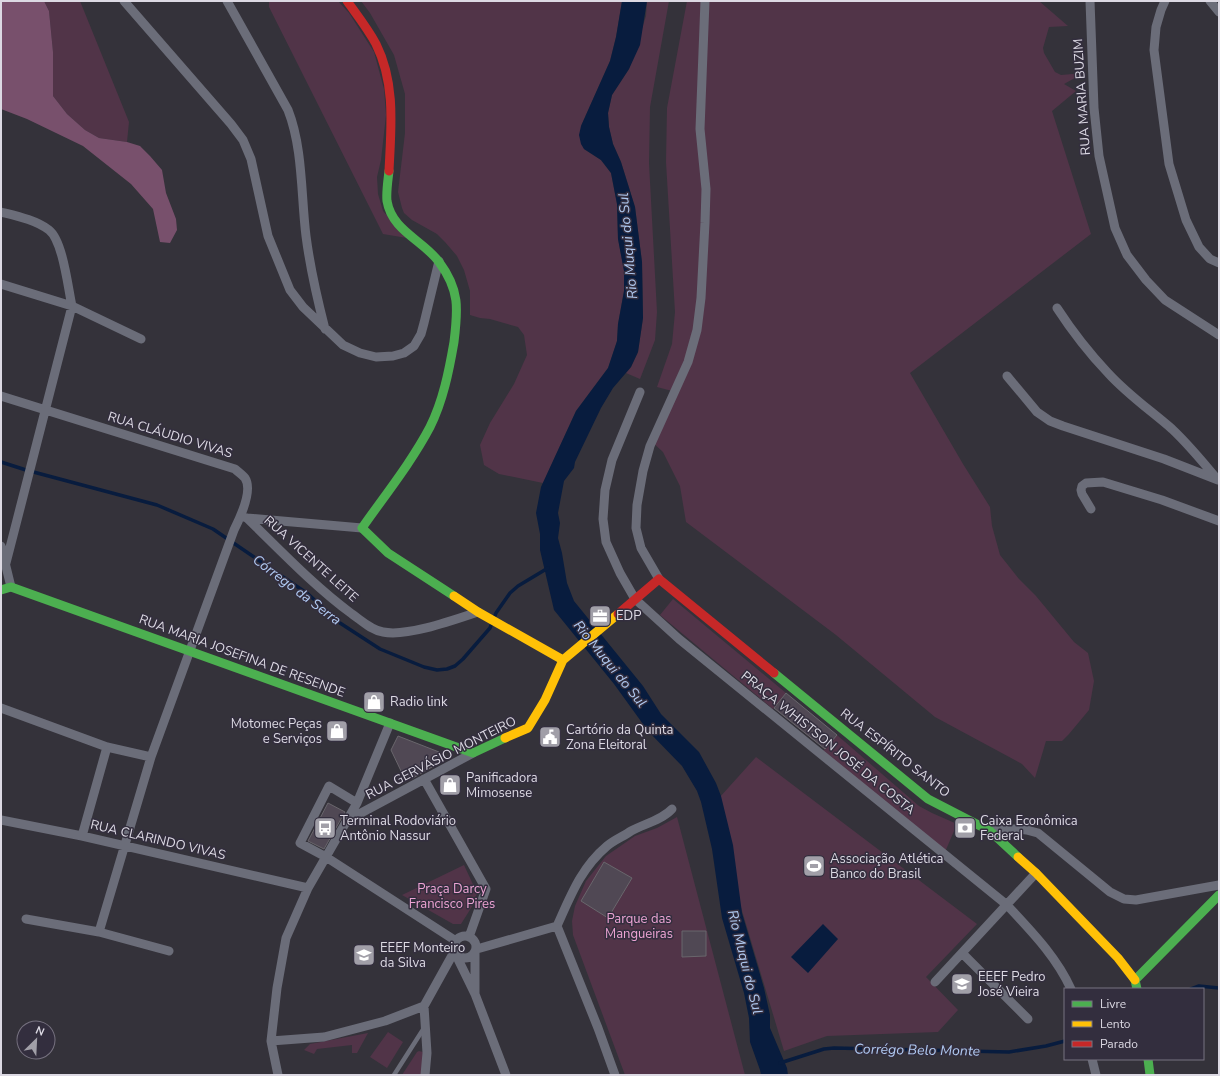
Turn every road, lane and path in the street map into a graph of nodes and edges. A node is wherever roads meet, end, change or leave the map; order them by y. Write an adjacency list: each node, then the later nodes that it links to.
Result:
1 (124, 1): 15 (street)
2 (227, 1): 15 (street)
3 (347, 1): 10 (main road)
4 (705, 1): 29 (street)
5 (1090, 1): 16 (street, RUA MARIA BUZIM)
6 (1165, 1): 11 (street)
7 (1210, 1): 8 (street)
8 (1219, 12)
9 (1, 212): 13 (street)
10 (439, 261): 15 (street); 26 (main road)
11 (1219, 263)
12 (1, 284): 13 (street)
13 (72, 306): 17 (street); 21 (street)
14 (1057, 308): 22 (street)
15 (326, 330)
16 (1219, 335)
17 (141, 340)
18 (1007, 376): 22 (street)
19 (640, 392): 32 (street, PRAÇA WHISTSON JOSÉ DA COSTA)
20 (1, 396): 21 (street, RUA CLÁUDIO VIVAS)
21 (45, 410): 24 (street, RUA CLÁUDIO VIVAS); 28 (street)
22 (1219, 481)
23 (1090, 509): 25 (street)
24 (244, 517): 26 (street); 33 (street, RUA VICENTE LEITE); 34 (street, RUA CLÁUDIO VIVAS)
25 (1219, 521)
26 (362, 528): 33 (main road)
27 (1, 546): 28 (street)
28 (6, 563): 30 (street)
29 (659, 579): 32 (main road); 46 (main road, RUA ESPÍRITO SANTO)
30 (11, 587): 31 (main road); 34 (main road, RUA MARIA JOSEFINA DE RESENDE)
31 (1, 590)
32 (635, 599): 35 (main road, RUA GERVÁSIO MONTEIRO); 54 (street, PRAÇA WHISTSON JOSÉ DA COSTA)
33 (482, 615): 35 (main road)
34 (191, 651): 37 (main road, RUA MARIA JOSEFINA DE RESENDE); 40 (street, RUA CLÁUDIO VIVAS)
35 (563, 660): 39 (main road, RUA GERVÁSIO MONTEIRO)
36 (1, 708): 38 (street)
37 (390, 723): 39 (main road, RUA MARIA JOSEFINA DE RESENDE); 42 (street)
38 (107, 747): 40 (street); 47 (street)
39 (473, 753): 41 (street, RUA GERVÁSIO MONTEIRO)
40 (151, 757): 48 (street, RUA CLÁUDIO VIVAS)
41 (424, 779): 45 (street, RUA GERVÁSIO MONTEIRO); 58 (street)
42 (357, 803): 45 (street); 49 (street)
43 (672, 809): 56 (street)
44 (1, 820): 47 (street, RUA CLARINDO VIVAS)
45 (347, 821): 49 (street)
46 (990, 831): 50 (main road, RUA ESPÍRITO SANTO); 51 (street)
47 (82, 836): 48 (street, RUA CLARINDO VIVAS)
48 (125, 846): 52 (street, RUA CLARINDO VIVAS); 57 (street, RUA CLÁUDIO VIVAS)
49 (326, 857): 52 (street); 59 (street)
50 (1036, 873): 54 (street); 64 (main road, RUA ESPÍRITO SANTO)
51 (1219, 885)
52 (308, 888): 72 (street)
53 (1219, 895): 64 (main road)
54 (1007, 905): 63 (street); 66 (street, PRAÇA WHISTSON JOSÉ DA COSTA)
55 (26, 919): 57 (street)
56 (557, 926): 61 (street); 79 (street)
57 (99, 932): 60 (street)
58 (469, 937): 59 (street); 61 (street)
59 (456, 941): 62 (street)
60 (169, 951)
61 (476, 951): 62 (street); 68 (street)
62 (455, 953): 68 (street); 69 (street)
63 (962, 953): 65 (street); 70 (street)
64 (1135, 980): 67 (main road, RUA ESPÍRITO SANTO)
65 (935, 982)
66 (1071, 988)
67 (1137, 988)
68 (475, 994): 78 (street)
69 (424, 1006): 71 (street); 72 (street)
70 (1028, 1019)
71 (426, 1025): 76 (lane); 77 (street)
72 (271, 1041): 75 (street)
73 (1092, 1060): 80 (street)
74 (1148, 1060): 81 (main road)
75 (278, 1075)
76 (394, 1075)
77 (425, 1075)
78 (506, 1075)
79 (614, 1075)
80 (1096, 1075)
81 (1150, 1075)

